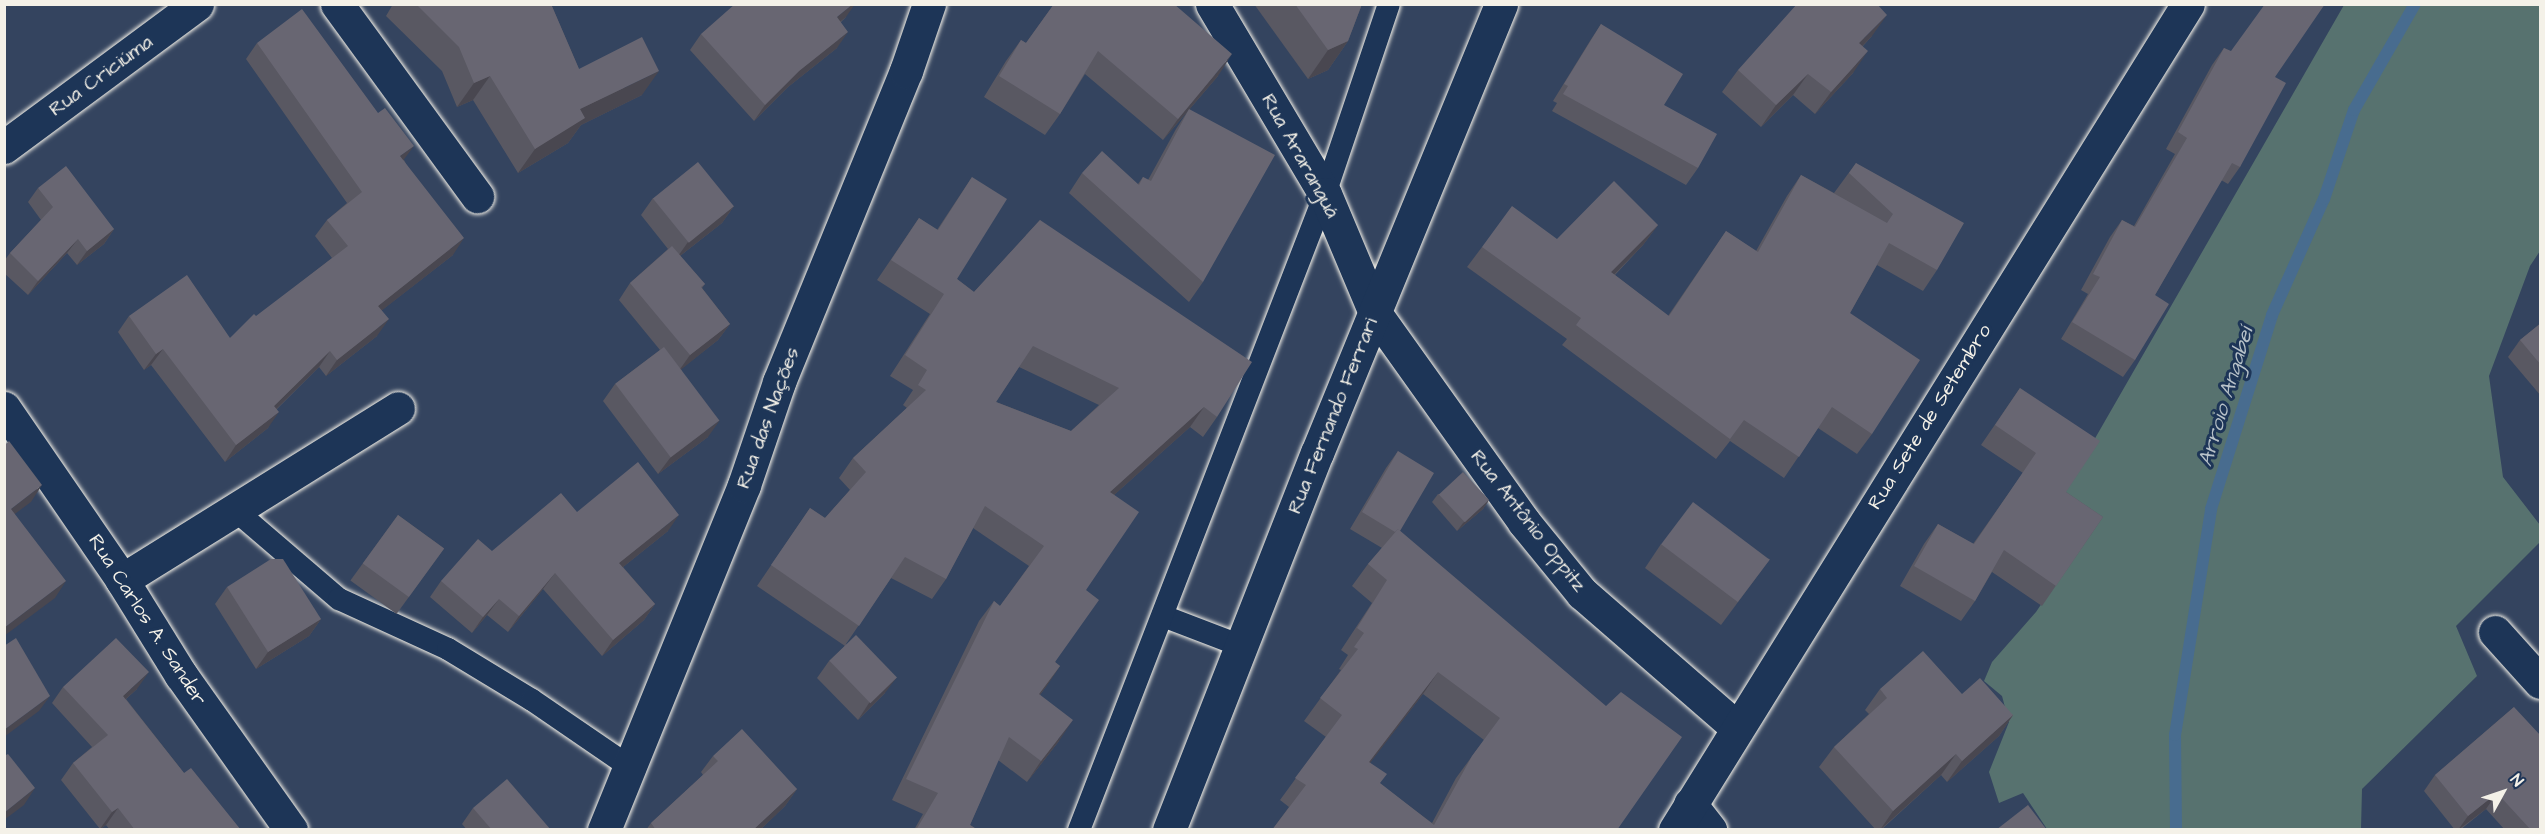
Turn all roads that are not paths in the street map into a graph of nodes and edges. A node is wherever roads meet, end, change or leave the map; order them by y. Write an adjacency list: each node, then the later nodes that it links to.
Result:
1 (197, 4): 8 (street, Rua Criciúma)
2 (337, 4): 10 (street)
3 (929, 4): 21 (street, Rua das Nações)
4 (1212, 4): 9 (street, Rua Araranguá)
5 (1389, 4): 9 (lane)
6 (1501, 4): 11 (street, Rua Fernando Ferrari)
7 (2186, 5): 20 (street, Rua Sete de Setembro)
8 (4, 147)
9 (1325, 194): 11 (street, Rua Araranguá); 16 (lane)
10 (477, 196)
11 (1375, 313): 18 (street, Rua Fernando Ferrari); 20 (street, Rua Antônio Oppitz)
12 (4, 408): 15 (street, Rua Carlos A. Sander)
13 (398, 408): 14 (street)
14 (235, 510): 15 (street); 21 (lane)
15 (122, 580): 23 (street, Rua Carlos A. Sander)
16 (1163, 616): 18 (lane); 25 (lane)
17 (2495, 632): 19 (street)
18 (1241, 646): 26 (street, Rua Fernando Ferrari)
19 (2541, 682)
20 (1736, 727): 22 (street, Rua Sete de Setembro)
21 (630, 767): 24 (street, Rua das Nações)
22 (1682, 817): 27 (street)
23 (291, 830)
24 (604, 830)
25 (1079, 830)
26 (1169, 830)
27 (1710, 830)

